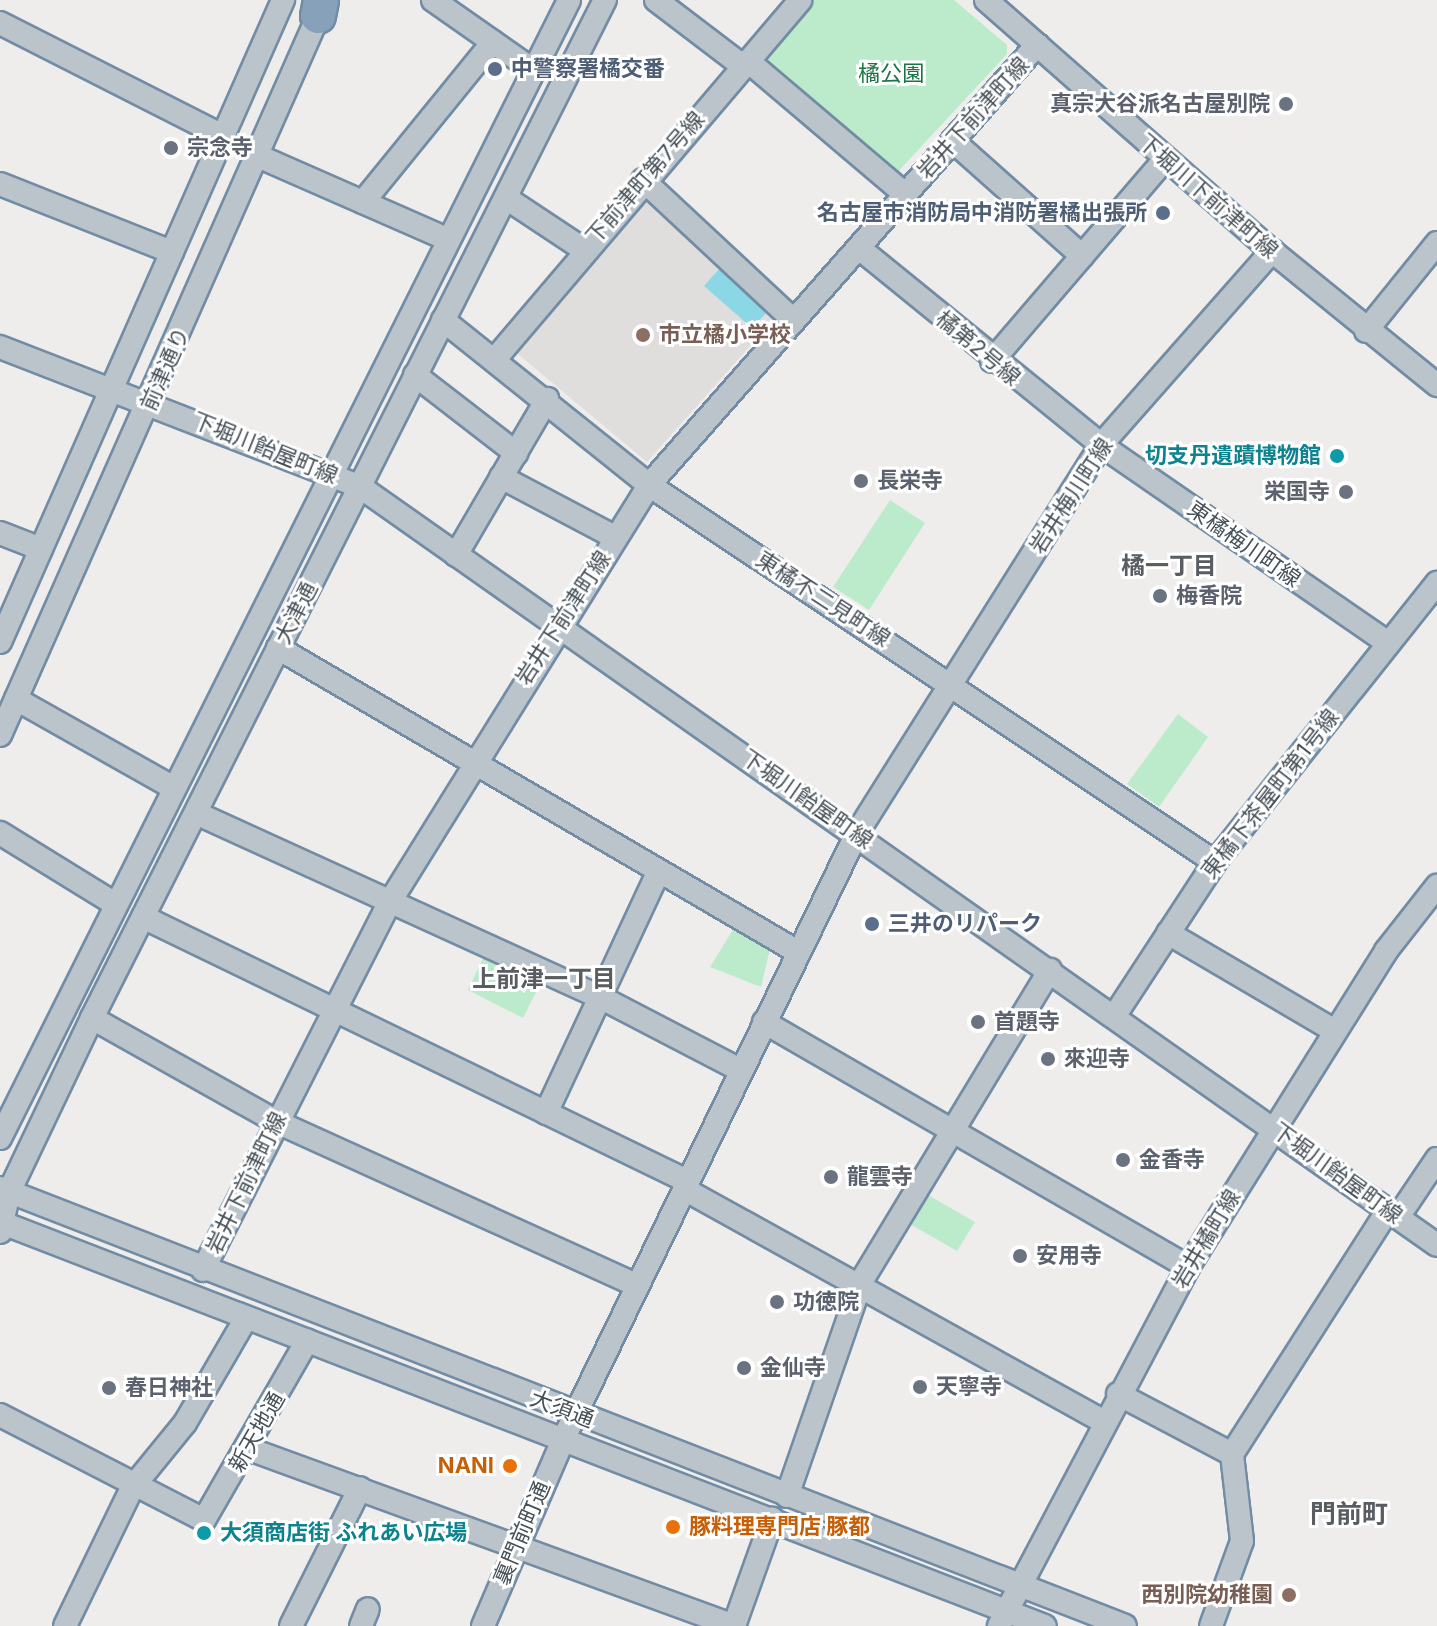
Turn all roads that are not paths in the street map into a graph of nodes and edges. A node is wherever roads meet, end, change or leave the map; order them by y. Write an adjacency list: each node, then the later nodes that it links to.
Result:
1 (283, 0): 14 (street, 前津通り)
2 (433, 0): 10 (street)
3 (569, 0): 13 (street, 大津通)
4 (605, 0): 21 (street, 大津通)
5 (656, 0): 12 (street)
6 (800, 0): 12 (street, 下前津町第7号線)
7 (986, 0): 11 (street, 下堀川下前津町線)
8 (321, 5): 16 (street, 前津通り)
9 (0, 23): 14 (street)
10 (493, 42): 13 (street); 22 (street)
11 (1037, 45): 15 (street, 岩井下前津町線); 17 (street, 下堀川下前津町線)
12 (746, 64): 18 (street, 下前津町第7号線); 20 (street)
13 (533, 70): 23 (street, 大津通)
14 (223, 136): 28 (street, 前津通り)
15 (953, 141): 20 (street, 岩井下前津町線); 29 (street)
16 (258, 156): 22 (street); 40 (street, 前津通り)
17 (1165, 159): 27 (street, 下堀川下前津町線); 29 (street)
18 (643, 180): 26 (street, 下前津町第7号線); 31 (street)
19 (0, 184): 28 (street)
20 (905, 194): 25 (street, 岩井下前津町線)
21 (506, 198): 26 (street); 30 (street, 大津通)
22 (363, 202): 23 (street)
23 (447, 239): 43 (street, 大津通)
24 (1437, 243): 32 (street)
25 (859, 248): 31 (street, 岩井下前津町線); 35 (street, 橘第2号線)
26 (583, 249): 34 (street, 下前津町第7号線)
27 (1272, 251): 32 (street, 下堀川下前津町線); 41 (street, 岩井梅川町線)
28 (172, 252): 38 (street, 前津通り)
29 (1082, 256): 35 (street)
30 (443, 320): 34 (street, 東橘不二見町線); 36 (street, 大津通)
31 (793, 320): 45 (street, 岩井下前津町線)
32 (1366, 331): 37 (street, 下堀川下前津町線)
33 (0, 347): 38 (street, 下堀川飴屋町線)
34 (495, 359): 39 (street, 東橘不二見町線)
35 (992, 361): 41 (street, 橘第2号線)
36 (415, 375): 42 (street); 46 (street, 大津通)
37 (1437, 385)
38 (111, 390): 40 (street, 下堀川飴屋町線); 49 (street, 前津通り)
39 (547, 399): 42 (street); 45 (street, 東橘不二見町線)
40 (151, 402): 43 (street, 下堀川飴屋町線); 57 (street, 前津通り)
41 (1101, 445): 54 (street, 東橘梅川町線); 56 (street, 岩井梅川町線)
42 (516, 453): 44 (street)
43 (332, 474): 46 (street, 下堀川飴屋町線); 60 (street, 大津通)
44 (501, 477): 48 (street); 50 (street)
45 (649, 485): 48 (street, 岩井下前津町線); 56 (street, 東橘不二見町線)
46 (359, 486): 50 (street, 下堀川飴屋町線); 55 (street, 大津通)
47 (0, 533): 49 (street)
48 (615, 537): 52 (street, 岩井下前津町線)
49 (41, 549): 53 (street, 前津通り)
50 (456, 555): 52 (street, 下堀川飴屋町線)
51 (1437, 583): 54 (street, 東橘下茶屋町第1号線)
52 (557, 625): 59 (street, 岩井下前津町線); 63 (street, 下堀川飴屋町線)
53 (0, 642)
54 (1388, 643): 64 (street, 東橘下茶屋町第1号線)
55 (278, 648): 59 (street); 61 (street, 大津通)
56 (952, 682): 63 (street, 岩井梅川町線); 64 (street, 東橘不二見町線)
57 (16, 699): 58 (street, 前津通り); 60 (street)
58 (0, 735)
59 (473, 761): 65 (street); 67 (street, 岩井下前津町線)
60 (174, 788): 68 (street, 大津通)
61 (196, 813): 67 (street); 69 (street, 大津通)
62 (0, 833): 68 (street)
63 (857, 833): 71 (street, 岩井梅川町線); 72 (street, 下堀川飴屋町線)
64 (1215, 862): 70 (street, 東橘下茶屋町第1号線)
65 (659, 871): 71 (street); 73 (street)
66 (1437, 886): 78 (street, 岩井橘町線)
67 (391, 900): 73 (street); 74 (street, 岩井下前津町線)
68 (115, 904): 84 (street, 大津通)
69 (143, 917): 74 (street); 76 (street, 大津通)
70 (1168, 933): 75 (street, 東橘下茶屋町第1号線); 78 (street)
71 (798, 952): 77 (street, 岩井梅川町線)
72 (1050, 970): 75 (street, 下堀川飴屋町線); 83 (street)
73 (600, 997): 79 (street); 80 (street)
74 (331, 1011): 80 (street); 81 (street, 岩井下前津町線)
75 (1115, 1015): 82 (street, 下堀川飴屋町線)
76 (92, 1018): 81 (street); 87 (street, 大津通)
77 (764, 1022): 79 (street, 岩井梅川町線); 83 (street)
78 (1335, 1031): 82 (street, 岩井橘町線)
79 (740, 1070): 86 (street, 裏門前町通)
80 (546, 1113): 86 (street)
81 (277, 1122): 92 (street, 岩井下前津町線); 94 (street)
82 (1273, 1127): 88 (street, 下堀川飴屋町線); 91 (street, 岩井橘町線)
83 (952, 1132): 91 (street); 93 (street)
84 (0, 1138)
85 (1437, 1159): 88 (street)
86 (685, 1185): 93 (street); 94 (street, 裏門前町通)
87 (5, 1190): 89 (street, 大津通); 92 (street, 大須通)
88 (1393, 1213): 90 (street, 下堀川飴屋町線); 103 (street)
89 (1, 1226): 95 (street, 大須通)
90 (1437, 1245)
91 (1188, 1267): 97 (street, 岩井橘町線)
92 (203, 1270): 98 (street, 大須通)
93 (861, 1282): 100 (street); 106 (street)
94 (637, 1285): 98 (street, 裏門前町通)
95 (246, 1318): 96 (street, 大須通); 104 (street)
96 (307, 1341): 101 (street, 大須通); 102 (street, 新天地通)
97 (1118, 1394): 100 (street, 岩井橘町線); 103 (street)
98 (575, 1414): 101 (street, 裏門前町通); 106 (street, 大須通)
99 (0, 1415): 104 (street)
100 (1103, 1421): 109 (street, 岩井橘町線)
101 (563, 1440): 107 (street, 大須通); 108 (street, 裏門前町通)
102 (249, 1449): 104 (street, 新天地通); 105 (street)
103 (1232, 1454): 117 (street)
104 (132, 1488): 111 (street)
105 (360, 1488): 108 (street); 112 (street)
106 (787, 1496): 109 (street, 大須通)
107 (772, 1519): 110 (street, 大須通); 114 (street)
108 (515, 1544): 113 (street, 裏門前町通); 114 (street)
109 (1020, 1584): 110 (street, 岩井橘町線); 116 (street, 大須通)
110 (1003, 1618): 115 (street, 大須通)
111 (65, 1626)
112 (291, 1626)
113 (483, 1626)
114 (734, 1626)
115 (1045, 1626)
116 (1125, 1626)
117 (1211, 1626)

